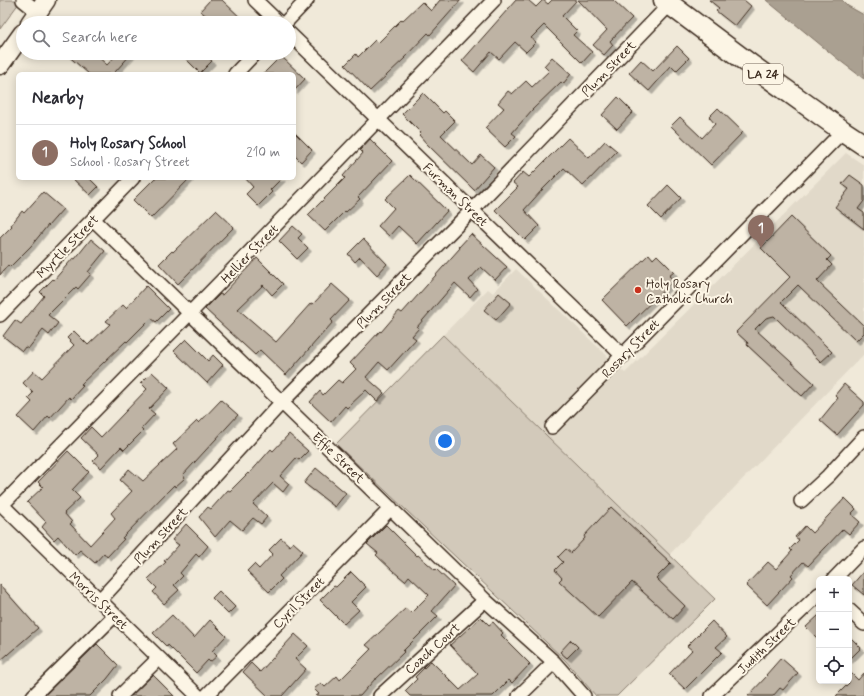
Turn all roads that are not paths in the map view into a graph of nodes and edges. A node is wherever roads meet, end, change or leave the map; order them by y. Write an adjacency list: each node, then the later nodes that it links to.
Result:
1 (23, 0): 6 (street)
2 (255, 0): 7 (street)
3 (307, 0): 8 (street)
4 (494, 0): 14 (street, Hellier Street)
5 (667, 2): 15 (main road, LA 24); 18 (street, Plum Street)
6 (38, 12)
7 (272, 16)
8 (292, 16)
9 (296, 40): 14 (street, Furman Street)
10 (16, 43): 12 (main road)
11 (248, 60): 13 (street)
12 (0, 65)
13 (237, 72)
14 (378, 120): 18 (street, Furman Street); 20 (street, Hellier Street)
15 (843, 131): 16 (main road, LA 24); 22 (street, Rosary Street)
16 (864, 145)
17 (131, 180): 19 (street, Myrtle Street)
18 (472, 210): 22 (street, Furman Street); 23 (street, Plum Street)
19 (94, 219): 20 (street, Effie Street); 21 (street, Myrtle Street)
20 (190, 313): 23 (street, Effie Street); 27 (street, Hellier Street)
21 (0, 315)
22 (623, 356): 24 (street, Rosary Street)
23 (282, 402): 28 (street, Effie Street); 32 (street, Plum Street)
24 (552, 427)
25 (864, 437): 26 (street)
26 (801, 501)
27 (1, 504): 32 (street, Morris Street)
28 (391, 508): 33 (street, Effie Street); 42 (street, Cyril Street)
29 (864, 548): 30 (street)
30 (837, 576)
31 (816, 597): 46 (street, Judith Street)
32 (100, 600): 35 (street, Morris Street)
33 (485, 600): 38 (street, Effie Street); 43 (street, Coach Court)
34 (851, 612): 36 (street)
35 (115, 615): 37 (street, Morris Street); 39 (street)
36 (864, 624)
37 (159, 658): 40 (street); 41 (street, Morris Street)
38 (554, 662): 44 (street); 45 (street, Effie Street)
39 (33, 696)
40 (120, 696)
41 (198, 696)
42 (206, 696)
43 (380, 696)
44 (519, 696)
45 (584, 696)
46 (712, 696)

